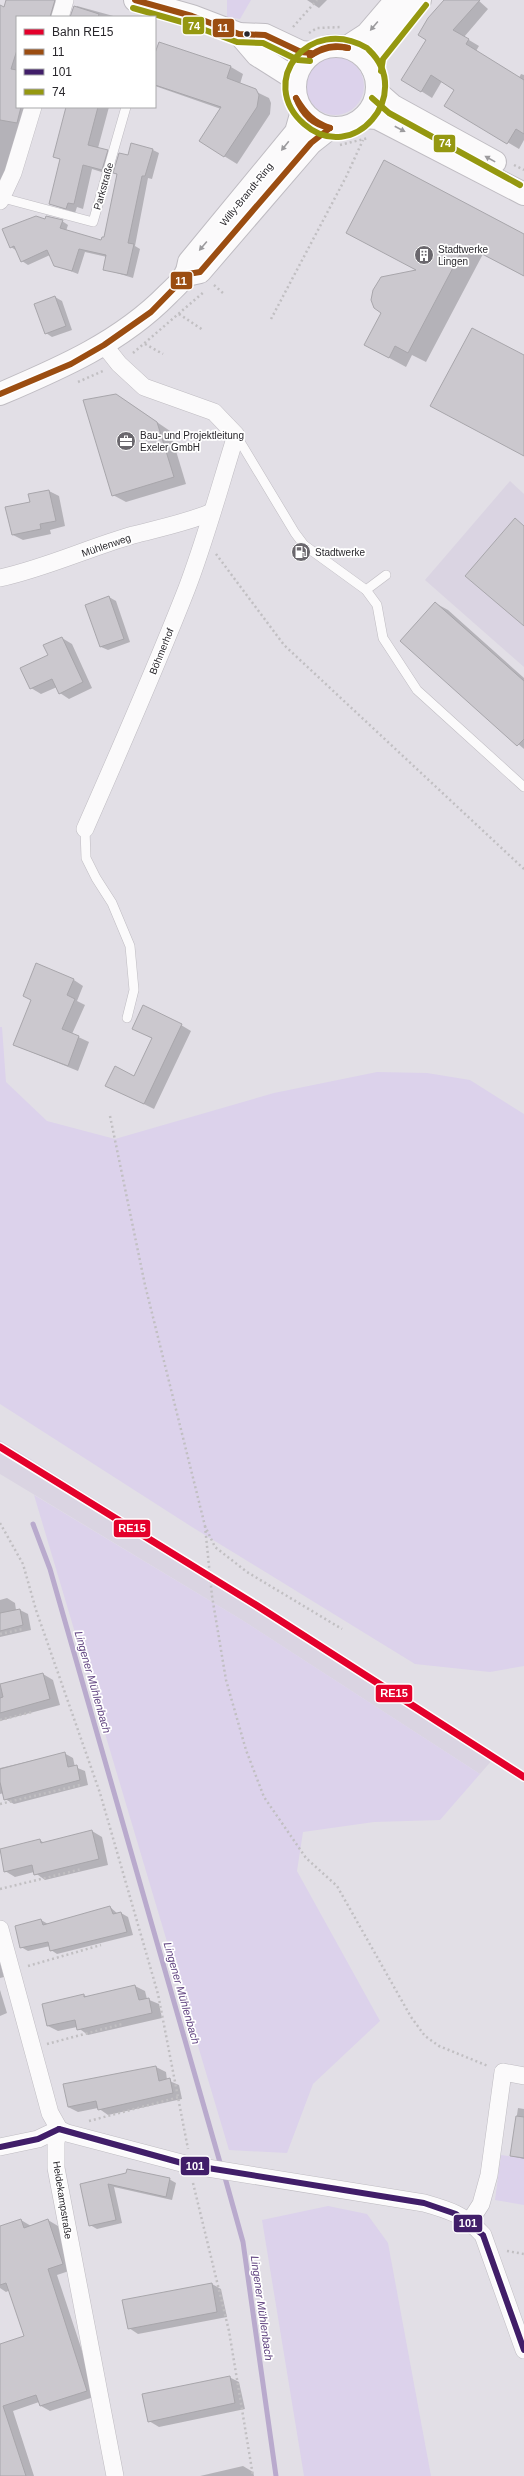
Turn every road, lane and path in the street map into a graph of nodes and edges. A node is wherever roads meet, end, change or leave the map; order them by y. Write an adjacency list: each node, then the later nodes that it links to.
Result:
1 (65, 0): 6 (street)
2 (135, 0): 7 (main road)
3 (317, 0): 9 (path)
4 (396, 0): 8 (main road, one-way to 8)
5 (420, 0): 11 (main road)
6 (60, 16)
7 (240, 34): 9 (main road); 12 (main road)
8 (347, 37): 10 (main road); 10 (path); 11 (main road)
9 (279, 42): 10 (main road)
10 (309, 44): 12 (main road)
11 (373, 69): 13 (main road)
12 (295, 79): 16 (main road)
13 (377, 92): 17 (main road); 20 (main road, one-way to 13)
14 (33, 108): 22 (street, Parkstraße)
15 (126, 108): 22 (lane, Parkstraße)
16 (302, 111): 18 (main road); 23 (main road, Willy-Brandt-Ring, one-way to 23)
17 (364, 117): 18 (main road); 21 (main road, one-way to 21)
18 (330, 128): 23 (main road, Willy-Brandt-Ring)
19 (363, 139): 27 (path)
20 (524, 178)
21 (524, 194)
22 (1, 200)
23 (188, 274): 30 (main road, Willy-Brandt-Ring)
24 (212, 284): 25 (path)
25 (224, 294)
26 (179, 314): 28 (path)
27 (271, 319)
28 (203, 330)
29 (144, 344): 31 (path)
30 (104, 345): 32 (main road, Willy-Brandt-Ring); 33 (street)
31 (163, 354)
32 (0, 394)
33 (236, 435): 34 (street, Böhmerhof); 38 (lane)
34 (212, 512): 35 (street, Böhmerhof); 37 (street, Mühlenweg)
35 (205, 538): 40 (street, Böhmerhof); 41 (path)
36 (386, 576): 38 (lane)
37 (0, 578)
38 (366, 590): 39 (lane)
39 (524, 787)
40 (85, 829): 42 (lane, Böhmerhof)
41 (524, 868)
42 (127, 1018)
43 (110, 1116): 45 (path)
44 (0, 1523): 62 (path)
45 (205, 1526): 47 (path); 60 (path)
46 (23, 1629): 48 (path)
47 (342, 1629)
48 (0, 1634)
49 (32, 1712): 50 (path)
50 (0, 1720)
51 (80, 1785): 52 (path)
52 (0, 1804)
53 (82, 1869): 54 (path)
54 (0, 1889)
55 (0, 1929): 57 (street)
56 (101, 1945): 57 (path)
57 (12, 1971): 59 (street)
58 (122, 2024): 59 (path)
59 (32, 2048): 63 (street)
60 (503, 2072): 61 (street); 66 (street)
61 (524, 2076)
62 (180, 2097): 63 (path); 65 (path)
63 (66, 2132): 64 (street); 65 (street); 68 (street, Heidekampstraße)
64 (0, 2147)
65 (194, 2165): 66 (street); 69 (path)
66 (470, 2221): 67 (street)
67 (524, 2350)
68 (115, 2476)
69 (253, 2476)

